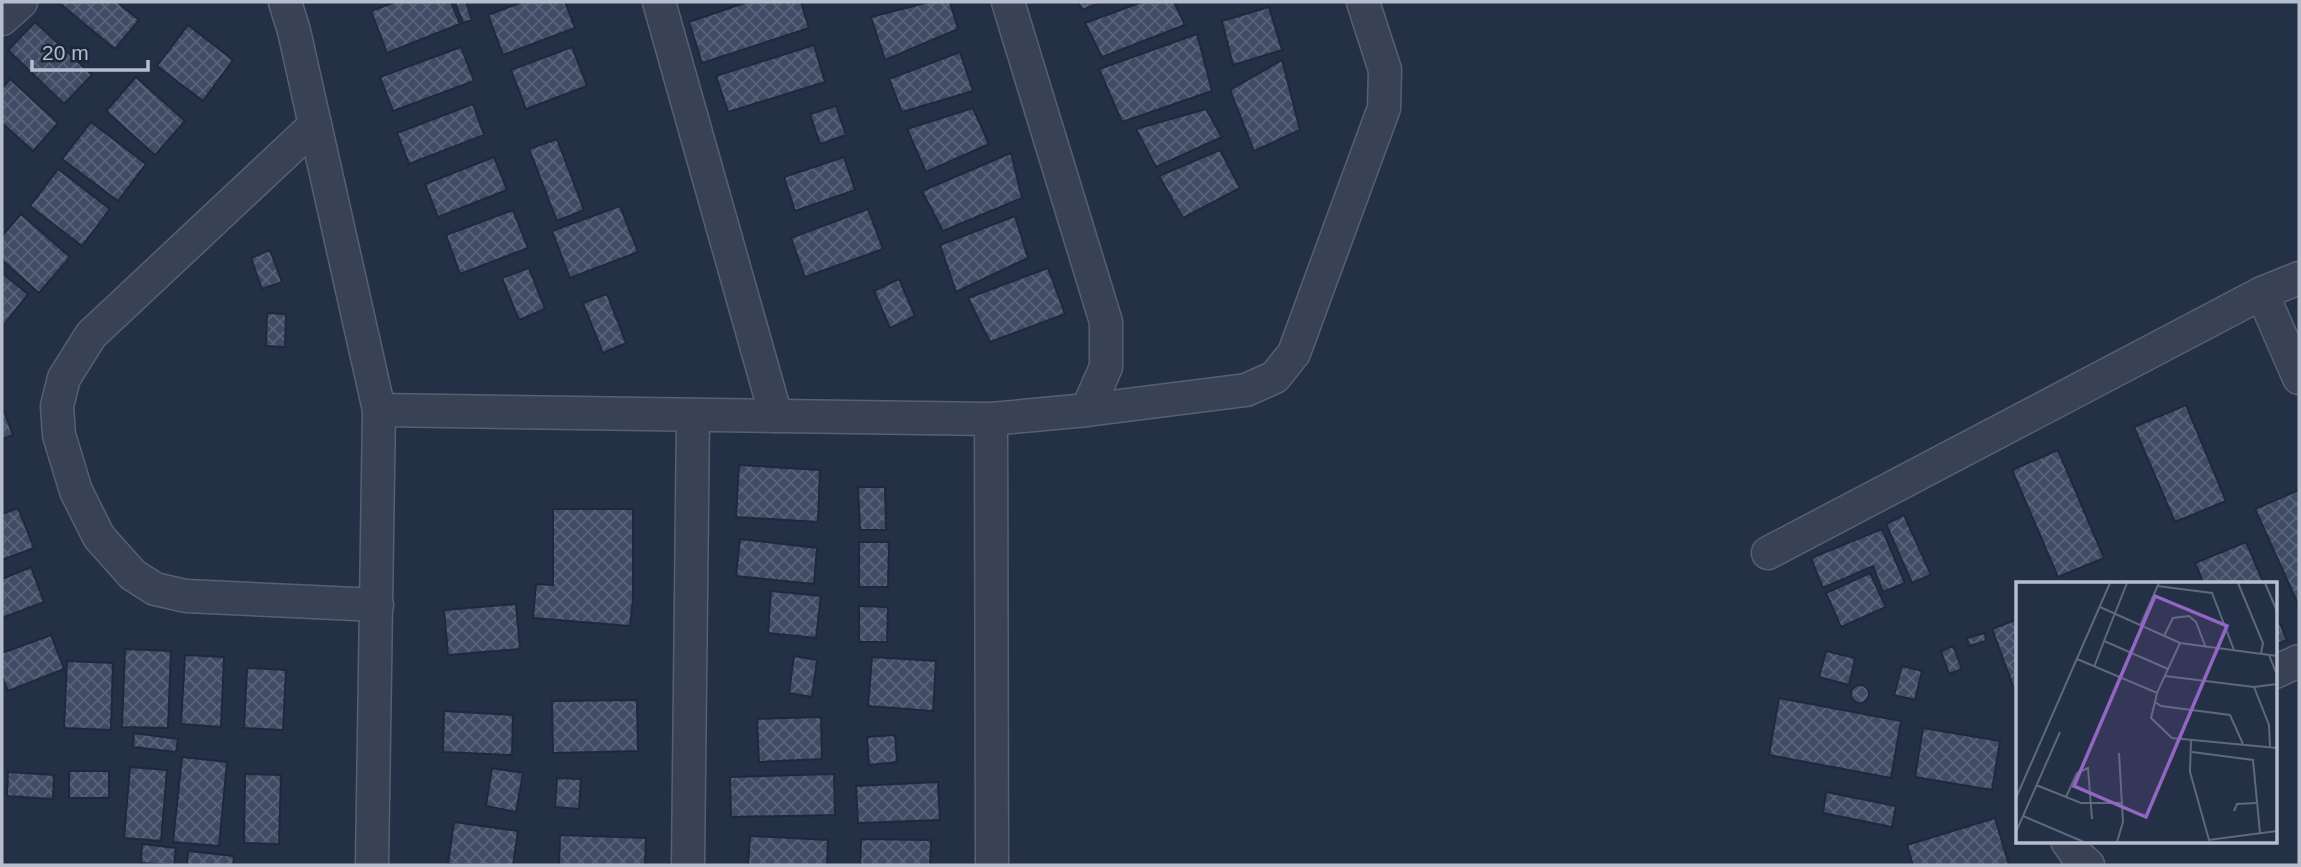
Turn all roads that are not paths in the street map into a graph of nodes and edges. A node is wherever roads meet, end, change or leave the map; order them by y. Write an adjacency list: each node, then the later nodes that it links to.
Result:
1 (21, 2): 6 (street)
2 (285, 2): 7 (street)
3 (659, 2): 14 (street)
4 (1008, 2): 12 (street)
5 (1363, 2): 12 (street)
6 (2, 19)
7 (315, 125): 11 (street); 17 (street)
8 (2299, 278): 9 (street)
9 (2262, 293): 10 (street); 16 (street)
10 (2299, 378)
11 (379, 410): 13 (street); 17 (street)
12 (1087, 411): 15 (street)
13 (693, 415): 14 (street); 22 (street)
14 (776, 416): 15 (street)
15 (991, 419): 23 (street)
16 (1769, 553)
17 (377, 605): 21 (street)
18 (2299, 661): 19 (street)
19 (2276, 672)
20 (2068, 842): 24 (street)
21 (372, 865)
22 (688, 865)
23 (992, 865)
24 (2088, 865)

